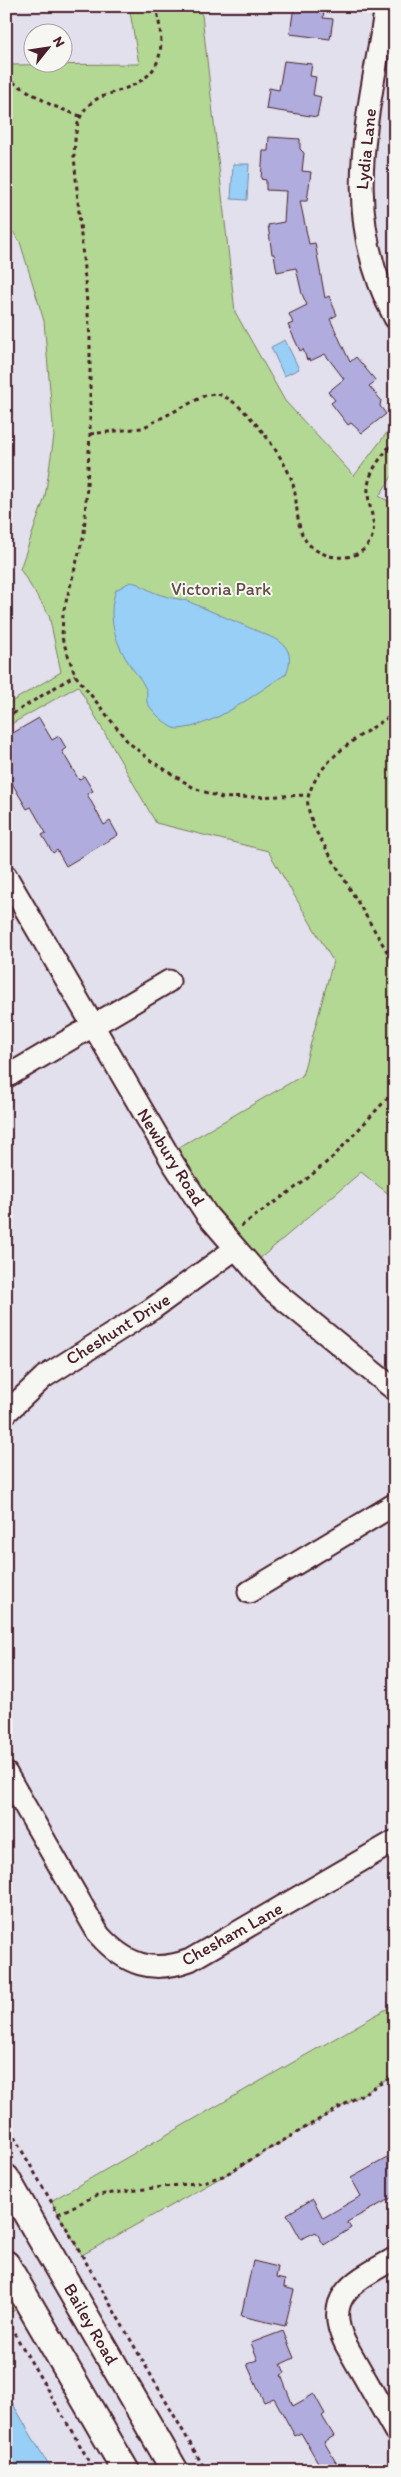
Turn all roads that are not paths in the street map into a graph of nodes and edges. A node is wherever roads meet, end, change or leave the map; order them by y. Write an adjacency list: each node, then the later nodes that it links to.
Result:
1 (386, 6): 2 (street, Lydia Lane)
2 (395, 318)
3 (6, 876): 5 (street, Newbury Road)
4 (169, 981): 5 (street)
5 (93, 1027): 6 (street); 7 (street, Newbury Road)
6 (6, 1077)
7 (230, 1244): 8 (street, Newbury Road); 9 (street, Cheshunt Drive)
8 (395, 1390)
9 (6, 1413)
10 (395, 1504): 11 (street)
11 (249, 1592)
12 (6, 1773): 13 (street, Chesham Lane)
13 (395, 1841)
14 (6, 2178): 19 (main road, Bailey Road)
15 (395, 2258): 17 (street)
16 (6, 2264): 18 (main road)
17 (395, 2431)
18 (126, 2471)
19 (175, 2471)

